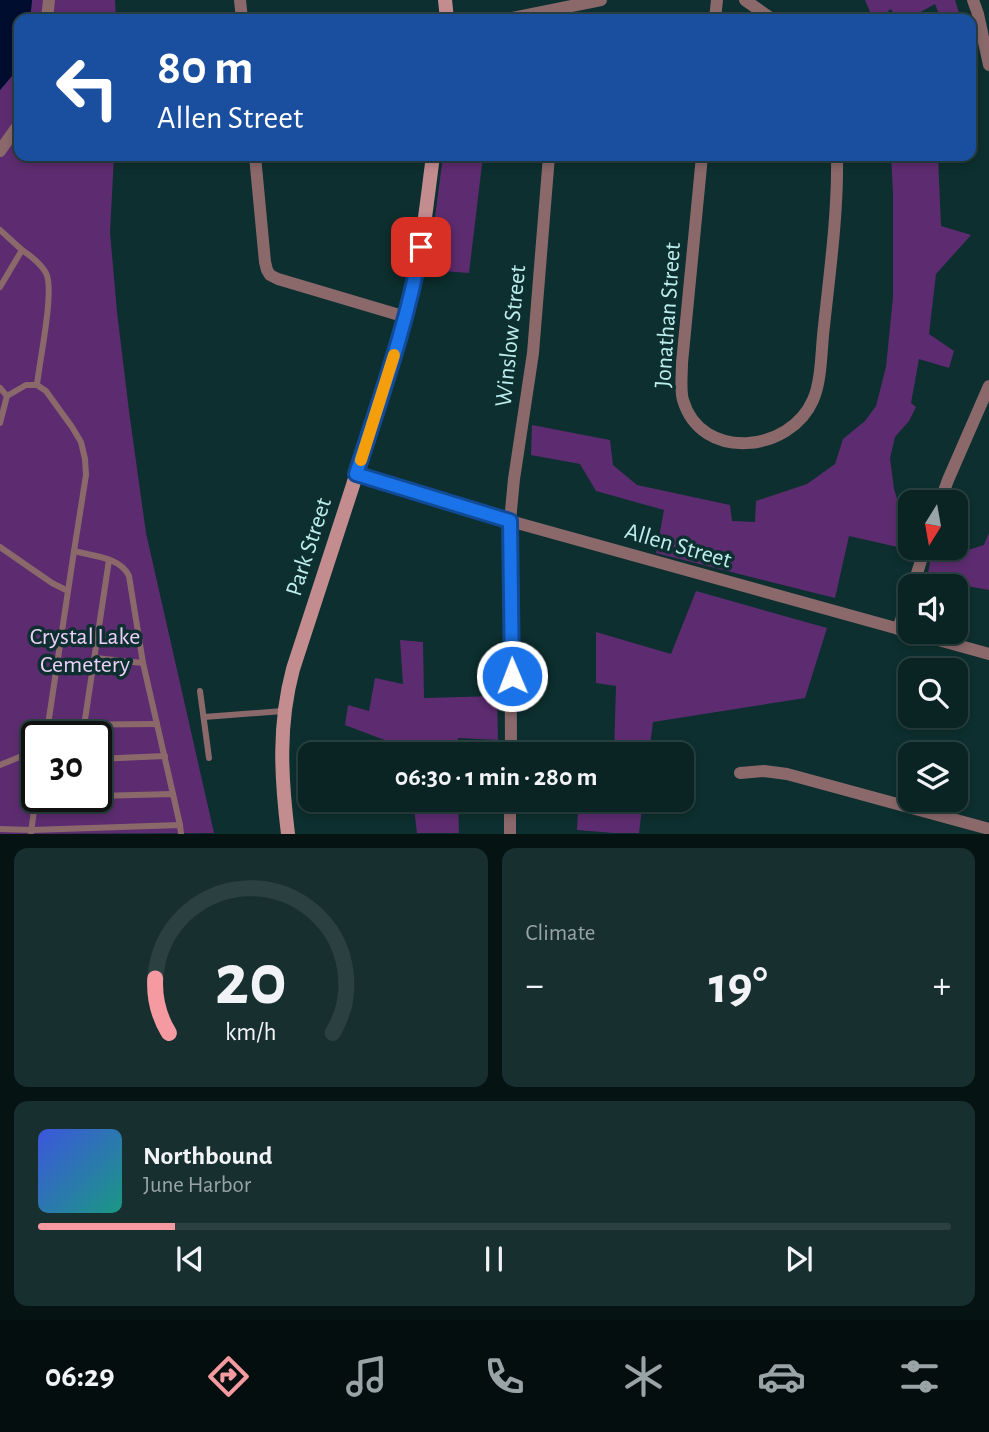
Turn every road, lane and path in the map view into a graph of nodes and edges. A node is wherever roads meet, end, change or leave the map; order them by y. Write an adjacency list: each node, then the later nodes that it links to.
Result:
1 (601, 0): 4 (street)
2 (745, 0): 5 (street)
3 (972, 0): 6 (street)
4 (556, 14)
5 (765, 14)
6 (989, 65)
7 (14, 131): 8 (street)
8 (0, 151)
9 (255, 161): 17 (street)
10 (432, 161): 17 (street, Park Street)
11 (549, 161): 25 (street, Winslow Street)
12 (702, 161): 13 (street, Jonathan Street)
13 (837, 161)
14 (0, 230): 15 (lane)
15 (23, 250): 16 (lane); 18 (lane)
16 (0, 287)
17 (406, 317): 23 (street, Park Street)
18 (37, 385): 21 (lane); 27 (lane)
19 (989, 386): 24 (street)
20 (0, 388): 21 (lane)
21 (7, 396): 22 (lane)
22 (0, 423)
23 (356, 474): 25 (street, Allen Street); 36 (street, Park Street)
24 (944, 490)
25 (510, 521): 30 (street, Allen Street); 42 (street, Winslow Street)
26 (0, 547): 29 (lane)
27 (74, 551): 28 (lane); 29 (lane)
28 (109, 560): 33 (lane); 34 (lane)
29 (68, 591): 38 (lane)
30 (898, 629)
31 (953, 644): 32 (street, Allen Street)
32 (989, 654)
33 (95, 658): 34 (lane); 39 (lane)
34 (143, 663): 40 (lane)
35 (200, 691): 37 (lane)
36 (283, 711): 37 (lane); 58 (street, Park Street)
37 (204, 717): 46 (lane)
38 (49, 721)
39 (84, 721)
40 (157, 724): 41 (lane); 44 (lane)
41 (112, 725)
42 (511, 742)
43 (21, 756): 47 (lane)
44 (165, 756): 45 (lane); 49 (lane)
45 (112, 758)
46 (209, 758)
47 (0, 765)
48 (740, 773): 55 (street)
49 (173, 794): 50 (lane); 53 (lane)
50 (112, 796)
51 (35, 812): 56 (lane)
52 (510, 812): 59 (street)
53 (180, 825): 56 (lane); 57 (lane)
54 (0, 829): 56 (lane)
55 (989, 829)
56 (32, 832)
57 (181, 834)
58 (288, 834)
59 (510, 834)

